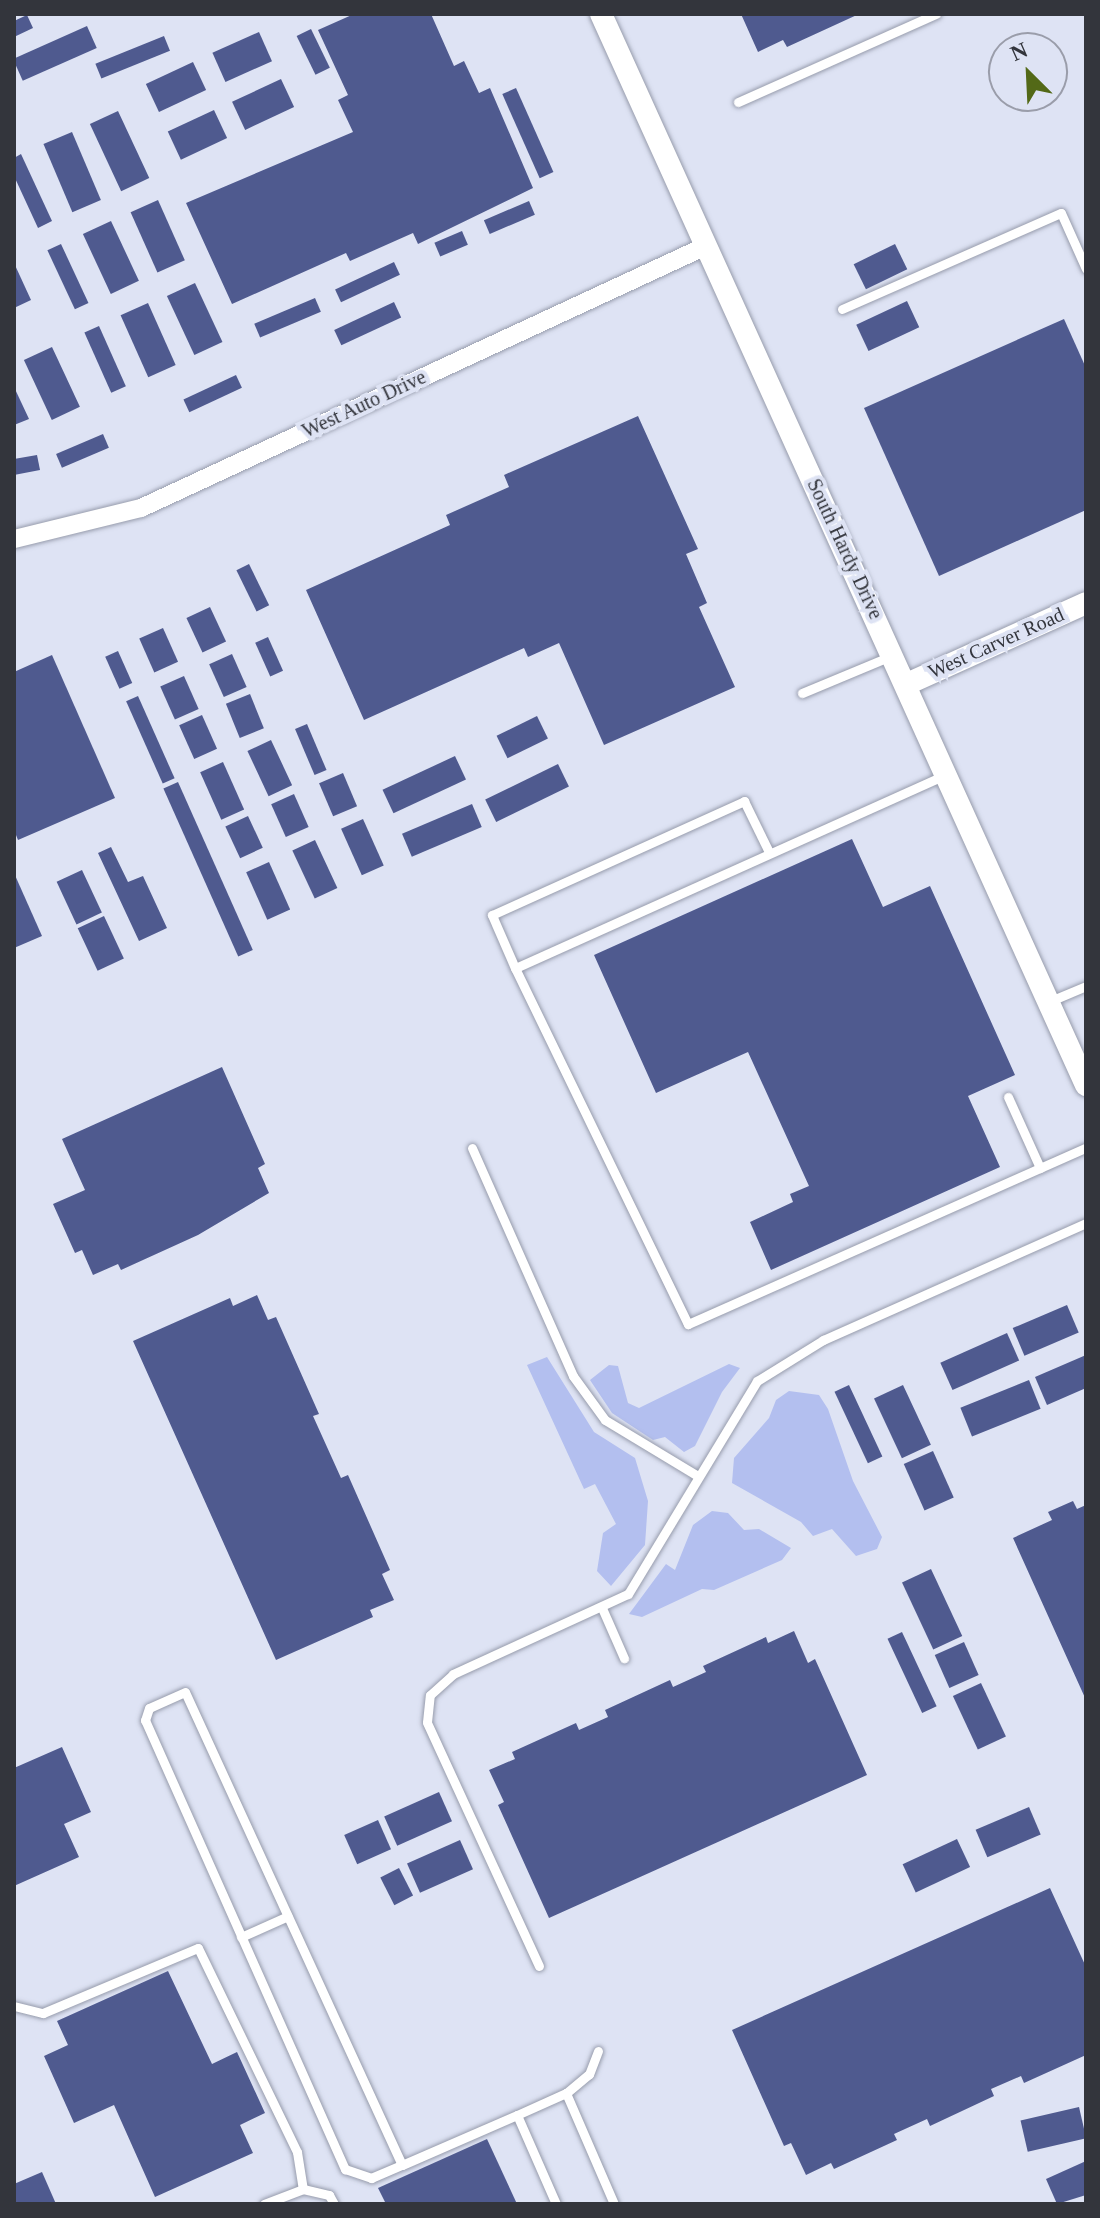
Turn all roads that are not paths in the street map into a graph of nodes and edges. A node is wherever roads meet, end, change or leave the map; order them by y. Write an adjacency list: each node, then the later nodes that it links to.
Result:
1 (601, 14): 4 (street, South Hardy Drive)
2 (936, 14): 3 (lane)
3 (738, 102)
4 (706, 246): 7 (street, West Auto Drive); 9 (street, South Hardy Drive)
5 (1086, 269): 6 (lane)
6 (842, 309)
7 (14, 539)
8 (1086, 603): 10 (street, West Carver Road)
9 (894, 654): 10 (street, South Hardy Drive); 11 (lane)
10 (907, 684): 12 (street, South Hardy Drive)
11 (802, 693)
12 (945, 775): 13 (lane); 16 (street, South Hardy Drive)
13 (769, 852): 14 (lane); 14 (lane)
14 (515, 968): 21 (lane)
15 (1086, 986): 16 (lane)
16 (1048, 1002): 17 (street, South Hardy Drive)
17 (1086, 1085)
18 (1008, 1097): 21 (lane)
19 (472, 1148): 23 (lane)
20 (1086, 1148): 21 (lane)
21 (1040, 1168)
22 (1086, 1223): 23 (lane)
23 (698, 1476): 24 (lane)
24 (602, 1608): 25 (lane); 28 (lane)
25 (624, 1658)
26 (288, 1916): 27 (lane); 27 (lane); 33 (lane)
27 (241, 1937): 33 (lane)
28 (539, 1966)
29 (14, 2006): 34 (lane)
30 (598, 2051): 31 (lane)
31 (566, 2093): 32 (lane); 38 (lane)
32 (517, 2115): 33 (lane); 37 (lane)
33 (402, 2165)
34 (303, 2189): 35 (lane); 36 (lane)
35 (264, 2204)
36 (334, 2204)
37 (556, 2204)
38 (614, 2204)

